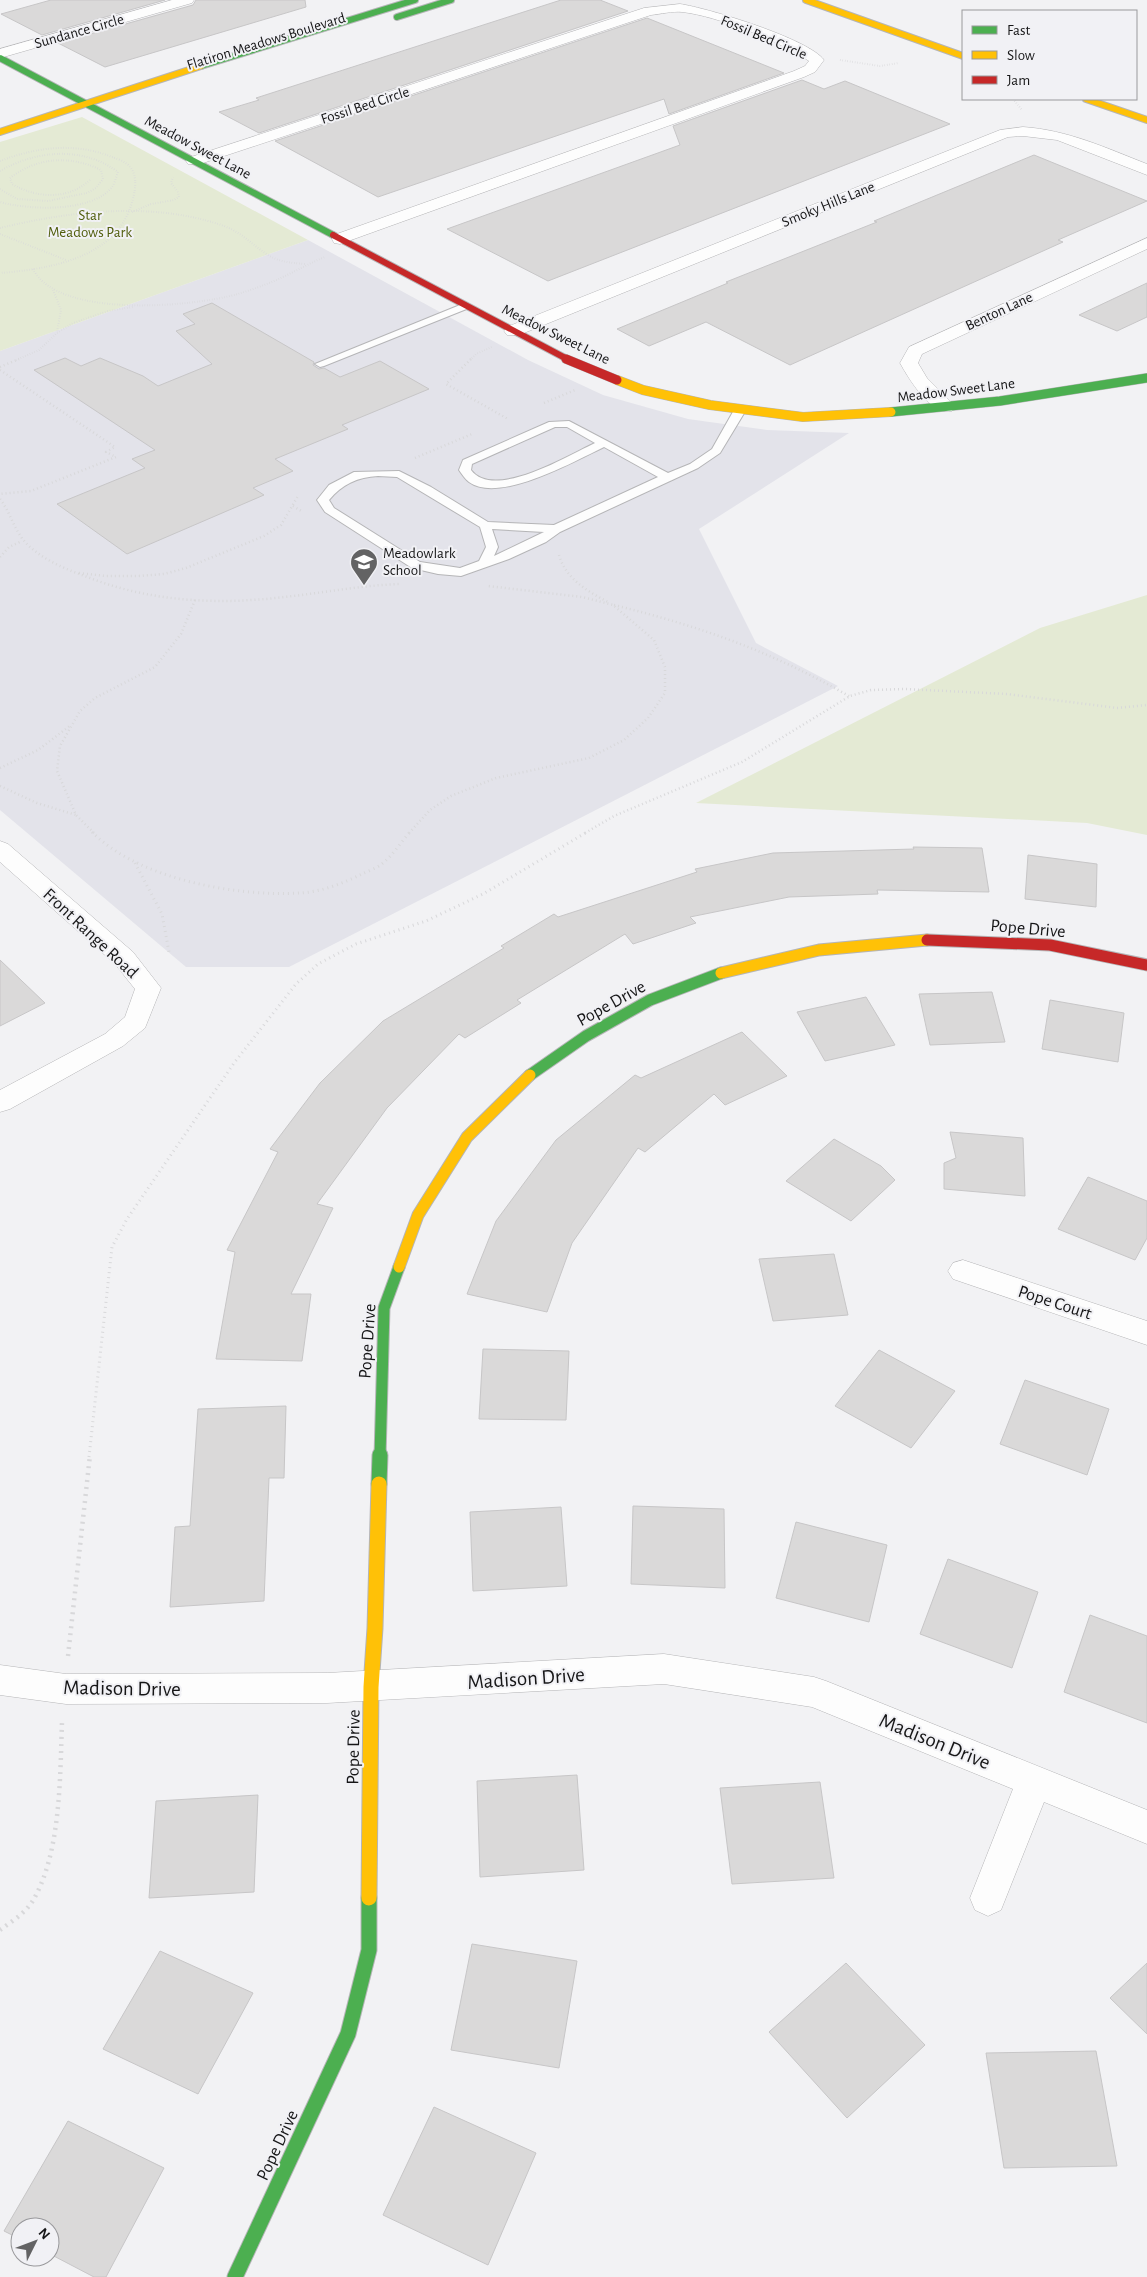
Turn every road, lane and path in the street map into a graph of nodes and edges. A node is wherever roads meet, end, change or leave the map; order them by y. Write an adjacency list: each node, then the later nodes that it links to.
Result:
1 (186, 0): 5 (street, Sundance Circle)
2 (416, 0): 11 (street, Flatiron Meadows Boulevard)
3 (451, 0): 11 (street, Flatiron Meadows Boulevard)
4 (806, 0): 6 (street)
5 (0, 54)
6 (962, 56)
7 (0, 58): 11 (street, Meadow Sweet Lane)
8 (817, 60): 9 (path); 15 (street, Fossil Bed Circle); 25 (street, Fossil Bed Circle)
9 (899, 63)
10 (1089, 100): 12 (street)
11 (88, 105): 13 (street, Flatiron Meadows Boulevard); 15 (street, Meadow Sweet Lane)
12 (1147, 120)
13 (0, 132)
14 (0, 161): 22 (path)
15 (194, 161): 25 (street, Meadow Sweet Lane)
16 (1147, 170): 35 (street, Smoky Hills Lane)
17 (0, 171): 21 (path)
18 (177, 176): 22 (path)
19 (91, 179): 20 (path)
20 (0, 189)
21 (0, 202)
22 (129, 213): 23 (path); 28 (path); 29 (path)
23 (0, 228)
24 (0, 234): 28 (path)
25 (340, 239): 34 (street, Meadow Sweet Lane)
26 (1147, 244): 41 (street, Benton Lane)
27 (325, 256): 29 (path)
28 (66, 260): 30 (path)
29 (306, 264): 33 (path)
30 (33, 269): 31 (path); 32 (path)
31 (0, 273)
32 (53, 290): 33 (path); 36 (path)
33 (139, 306): 36 (path)
34 (465, 306): 35 (street, Meadow Sweet Lane); 38 (lane)
35 (513, 331): 42 (street, Meadow Sweet Lane)
36 (57, 333): 39 (path)
37 (492, 347): 43 (path)
38 (320, 364)
39 (0, 369): 46 (path)
40 (1147, 378): 41 (street, Meadow Sweet Lane)
41 (945, 407): 42 (street, Meadow Sweet Lane)
42 (740, 410): 45 (lane)
43 (508, 419)
44 (604, 443): 44 (lane); 45 (lane)
45 (667, 477): 48 (lane)
46 (0, 494)
47 (486, 525): 48 (lane); 52 (lane); 52 (lane)
48 (556, 529): 52 (lane)
49 (22, 541): 51 (path)
50 (559, 550): 55 (path)
51 (0, 557)
52 (485, 562)
53 (485, 586): 55 (path)
54 (195, 600): 58 (path)
55 (613, 605): 56 (path); 63 (path)
56 (850, 696): 57 (path); 69 (path)
57 (1147, 705)
58 (73, 724): 59 (path); 61 (path)
59 (0, 768)
60 (0, 786): 61 (path)
61 (76, 815): 63 (path)
62 (0, 849): 66 (street, Front Range Road)
63 (134, 862): 64 (path)
64 (169, 952)
65 (1147, 964): 71 (street, Pope Drive)
66 (0, 1102)
67 (964, 1271): 68 (street, Pope Court)
68 (1147, 1333)
69 (68, 1657)
70 (0, 1680): 71 (street, Madison Drive)
71 (372, 1687): 73 (street, Madison Drive); 77 (street, Pope Drive)
72 (62, 1718): 76 (path)
73 (1034, 1781): 74 (street, Madison Drive); 75 (street)
74 (1147, 1827)
75 (988, 1898)
76 (0, 1930)
77 (235, 2277)

